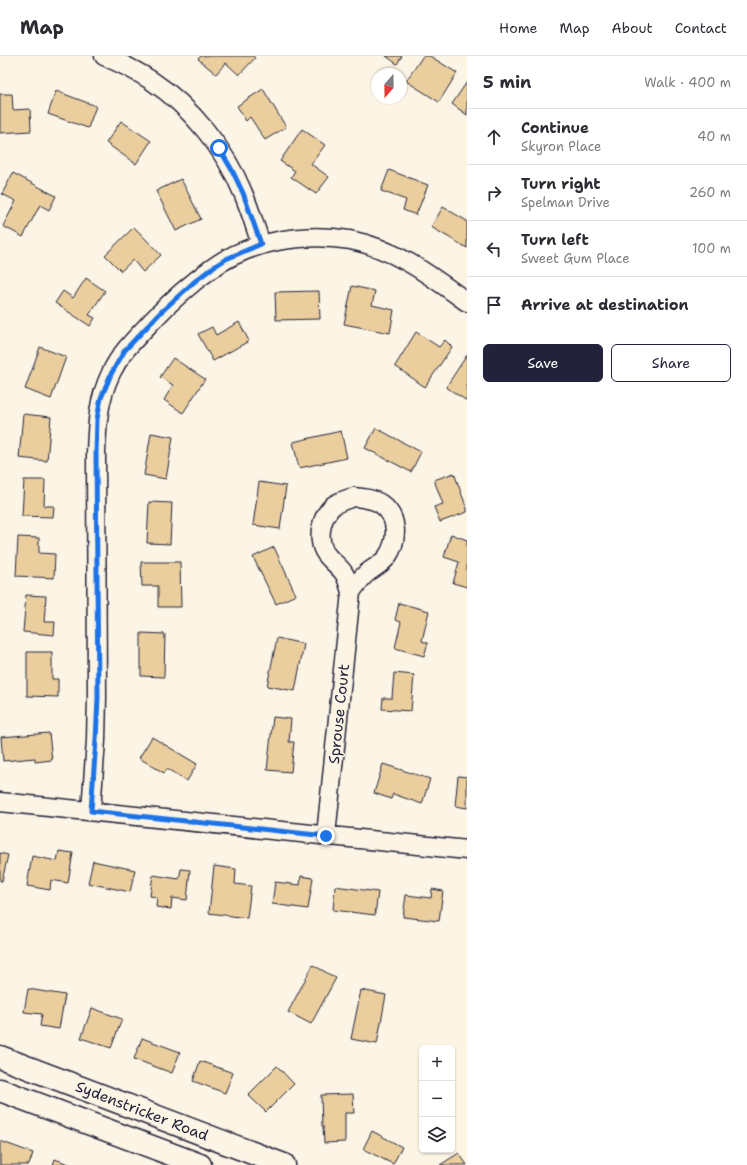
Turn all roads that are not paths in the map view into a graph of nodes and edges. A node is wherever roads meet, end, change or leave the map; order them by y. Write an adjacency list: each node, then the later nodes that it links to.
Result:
1 (104, 56): 2 (street)
2 (261, 244): 3 (street); 6 (street)
3 (467, 302)
4 (351, 592): 4 (street); 7 (street, Sprouse Court)
5 (0, 802): 6 (street)
6 (91, 811): 7 (street)
7 (326, 836): 8 (street)
8 (467, 850)
9 (0, 1057): 12 (main road, Sydenstricker Road)
10 (0, 1090): 11 (main road, Sydenstricker Road)
11 (200, 1165)
12 (284, 1165)

